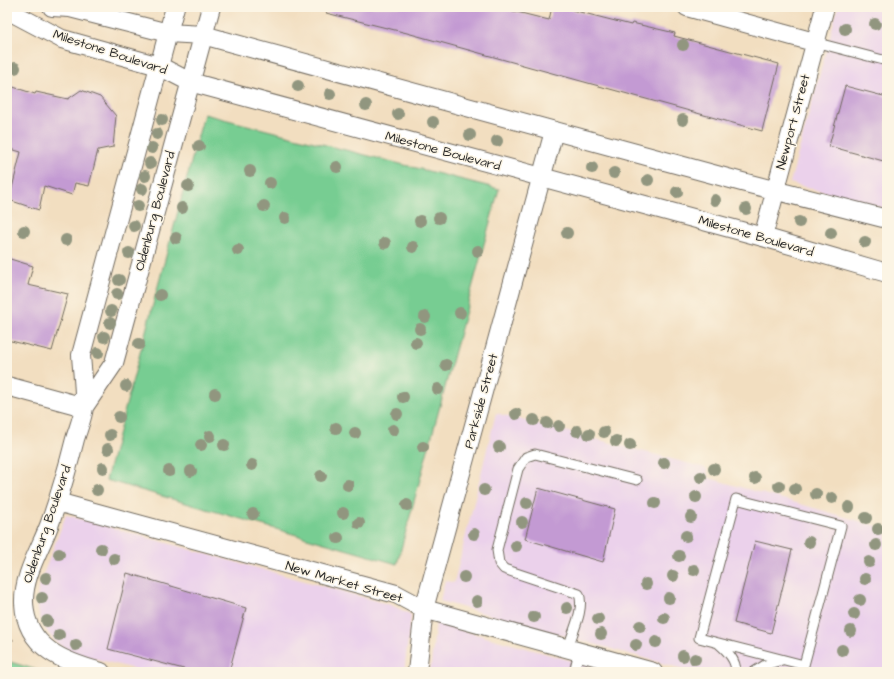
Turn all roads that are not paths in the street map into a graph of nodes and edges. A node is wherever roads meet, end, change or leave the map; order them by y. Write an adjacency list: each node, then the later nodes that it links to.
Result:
1 (52, 7): 7 (street, Milestone Boulevard)
2 (175, 7): 7 (street, Oldenburg Boulevard)
3 (211, 7): 8 (street, Oldenburg Boulevard)
4 (687, 7): 9 (street)
5 (825, 7): 9 (street, Newport Street)
6 (7, 10): 11 (street, Milestone Boulevard)
7 (168, 34): 8 (street, Milestone Boulevard); 11 (street, Oldenburg Boulevard)
8 (203, 35): 12 (street, Oldenburg Boulevard); 13 (street, Milestone Boulevard)
9 (814, 42): 10 (lane); 15 (street, Newport Street)
10 (887, 62)
11 (159, 66): 12 (street, Milestone Boulevard); 20 (street, Oldenburg Boulevard)
12 (190, 82): 14 (street, Milestone Boulevard); 20 (street, Oldenburg Boulevard)
13 (554, 131): 14 (street, Parkside Street); 15 (street, Milestone Boulevard)
14 (541, 177): 17 (street, Milestone Boulevard); 23 (street, Parkside Street)
15 (775, 191): 16 (street, Milestone Boulevard); 17 (street, Newport Street)
16 (887, 219)
17 (763, 237): 18 (street, Milestone Boulevard)
18 (887, 273)
19 (7, 386): 20 (street)
20 (84, 407): 22 (street, Oldenburg Boulevard)
21 (637, 480): 25 (lane)
22 (57, 502): 23 (street, New Market Street); 27 (street, Oldenburg Boulevard)
23 (424, 609): 25 (street, New Market Street); 28 (street, Parkside Street)
24 (718, 643): 26 (lane); 26 (lane); 31 (lane)
25 (573, 650): 29 (lane); 30 (street, New Market Street)
26 (783, 659): 32 (lane)
27 (101, 672)
28 (417, 672)
29 (574, 672)
30 (653, 672)
31 (736, 672)
32 (754, 672)

